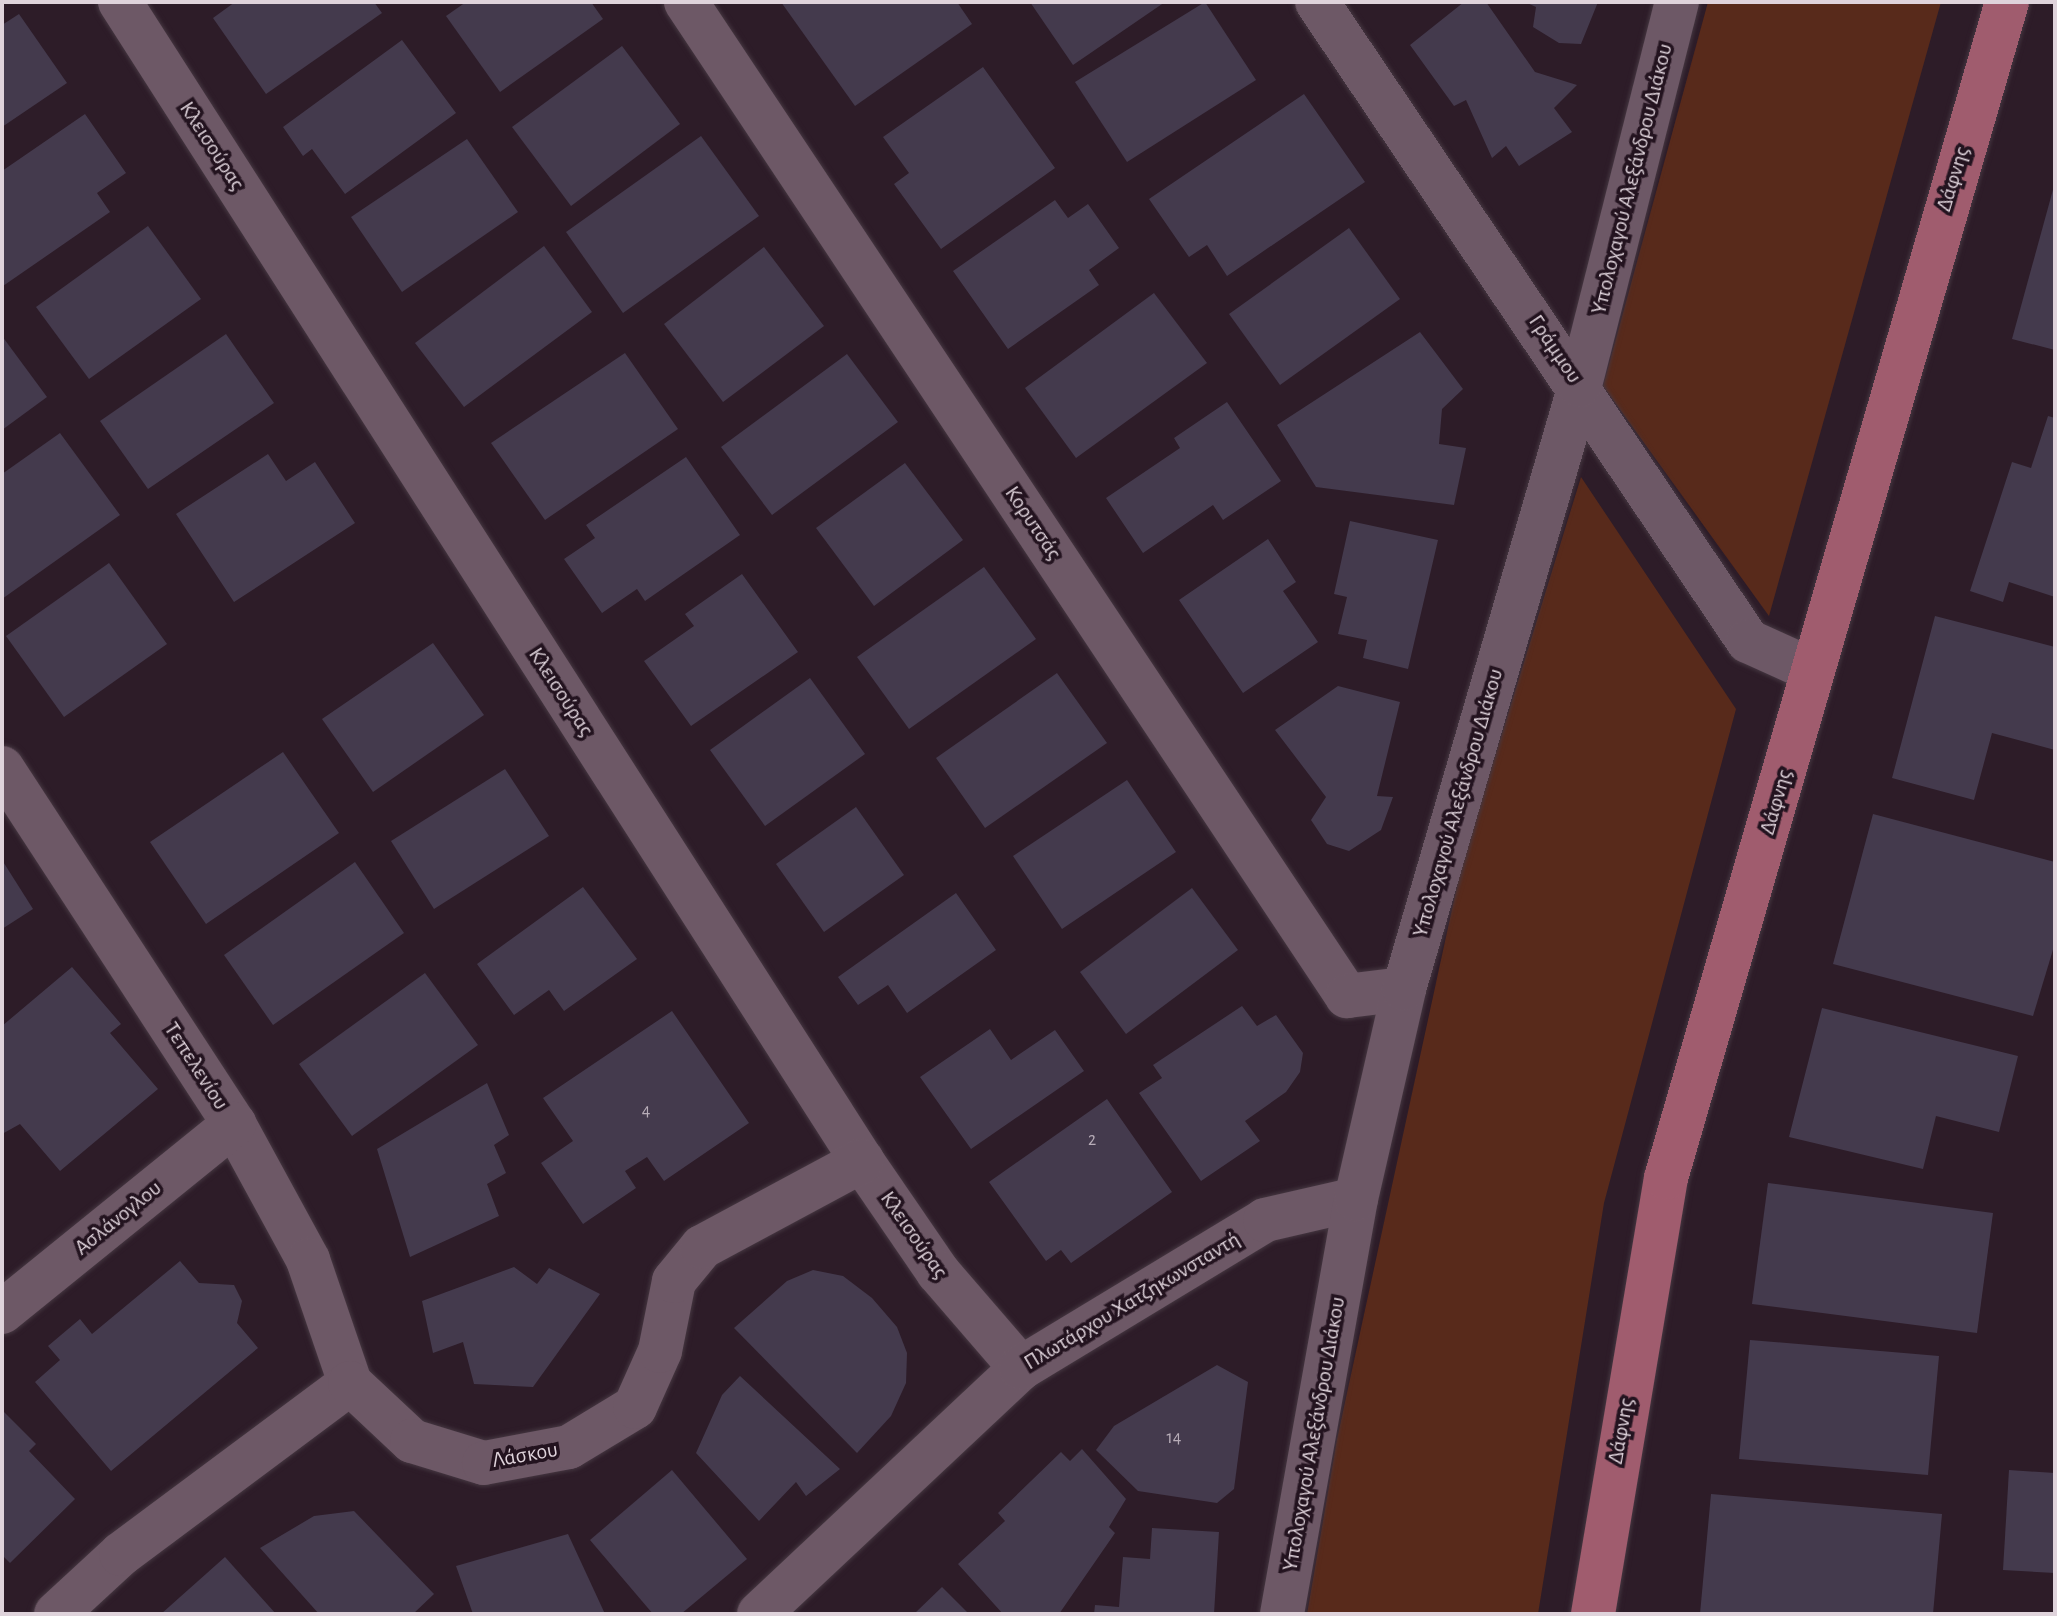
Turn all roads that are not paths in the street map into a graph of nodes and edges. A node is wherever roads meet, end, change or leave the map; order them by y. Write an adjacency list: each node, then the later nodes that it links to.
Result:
1 (120, 2): 11 (street, Κλεισούρας)
2 (686, 2): 9 (street, Κορυτσάς)
3 (1317, 2): 6 (street, Γράμμου)
4 (1677, 2): 6 (street, Υπολοχαγού Αλεξάνδρου Διάκου)
5 (2007, 2): 7 (main road, Δάφνης)
6 (1580, 385): 7 (street, Γράμμου); 9 (street, Υπολοχαγού Αλεξάνδρου Διάκου)
7 (1812, 670): 19 (main road, Δάφνης)
8 (2, 768): 10 (street, Τεπελενίου)
9 (1404, 989): 12 (street, Υπολοχαγού Αλεξάνδρου Διάκου)
10 (234, 1124): 13 (street, Ασλάνογλου); 15 (street, Τεπελενίου)
11 (862, 1161): 14 (street, Κλεισούρας); 15 (street, Λάσκου)
12 (1356, 1199): 14 (street, Πλωτάρχου Χατζηκωνσταντή); 18 (street, Υπολοχαγού Αλεξάνδρου Διάκου)
13 (2, 1312)
14 (1021, 1368): 17 (street, Πλωτάρχου Χατζηκωνσταντή)
15 (350, 1383): 16 (street)
16 (56, 1614)
17 (759, 1614)
18 (1282, 1614)
19 (1593, 1614)

